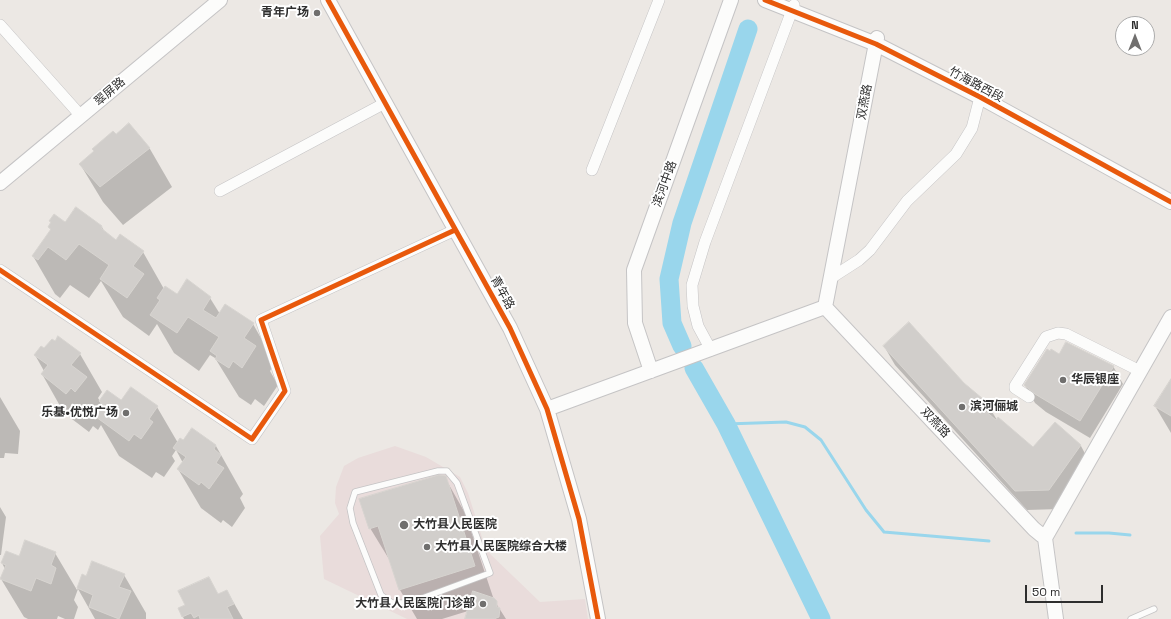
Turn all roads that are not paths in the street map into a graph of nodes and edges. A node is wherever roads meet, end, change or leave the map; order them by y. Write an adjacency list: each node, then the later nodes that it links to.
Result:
1 (220, 0): 11 (street, 翠屏路)
2 (328, 0): 10 (street, 青年路)
3 (659, 0): 12 (street)
4 (731, 0): 23 (street, 滨河中路)
5 (765, 0): 6 (street, 竹海路西段)
6 (789, 5): 8 (street, 竹海路西段); 22 (street)
7 (0, 24): 11 (street)
8 (877, 41): 9 (street, 竹海路西段); 19 (street, 双燕路)
9 (982, 95): 15 (street, 竹海路西段); 16 (street, 竹海路西段); 19 (street)
10 (385, 103): 14 (street); 17 (street, 青年路)
11 (81, 116): 13 (street, 翠屏路)
12 (592, 170)
13 (0, 183)
14 (220, 191)
15 (1171, 195)
16 (1171, 202)
17 (455, 230): 18 (street); 26 (street, 青年路)
18 (0, 270)
19 (831, 278): 20 (street, 双燕路)
20 (825, 307): 22 (street); 27 (street, 双燕路)
21 (1171, 317): 24 (street)
22 (711, 350): 23 (street)
23 (651, 371): 26 (street)
24 (1140, 371): 25 (street); 27 (street)
25 (1029, 397)
26 (547, 409): 30 (street, 青年路)
27 (1046, 538): 31 (street)
28 (490, 573): 28 (lane)
29 (1154, 609): 32 (lane)
30 (598, 619)
31 (1056, 619)
32 (1130, 619)

